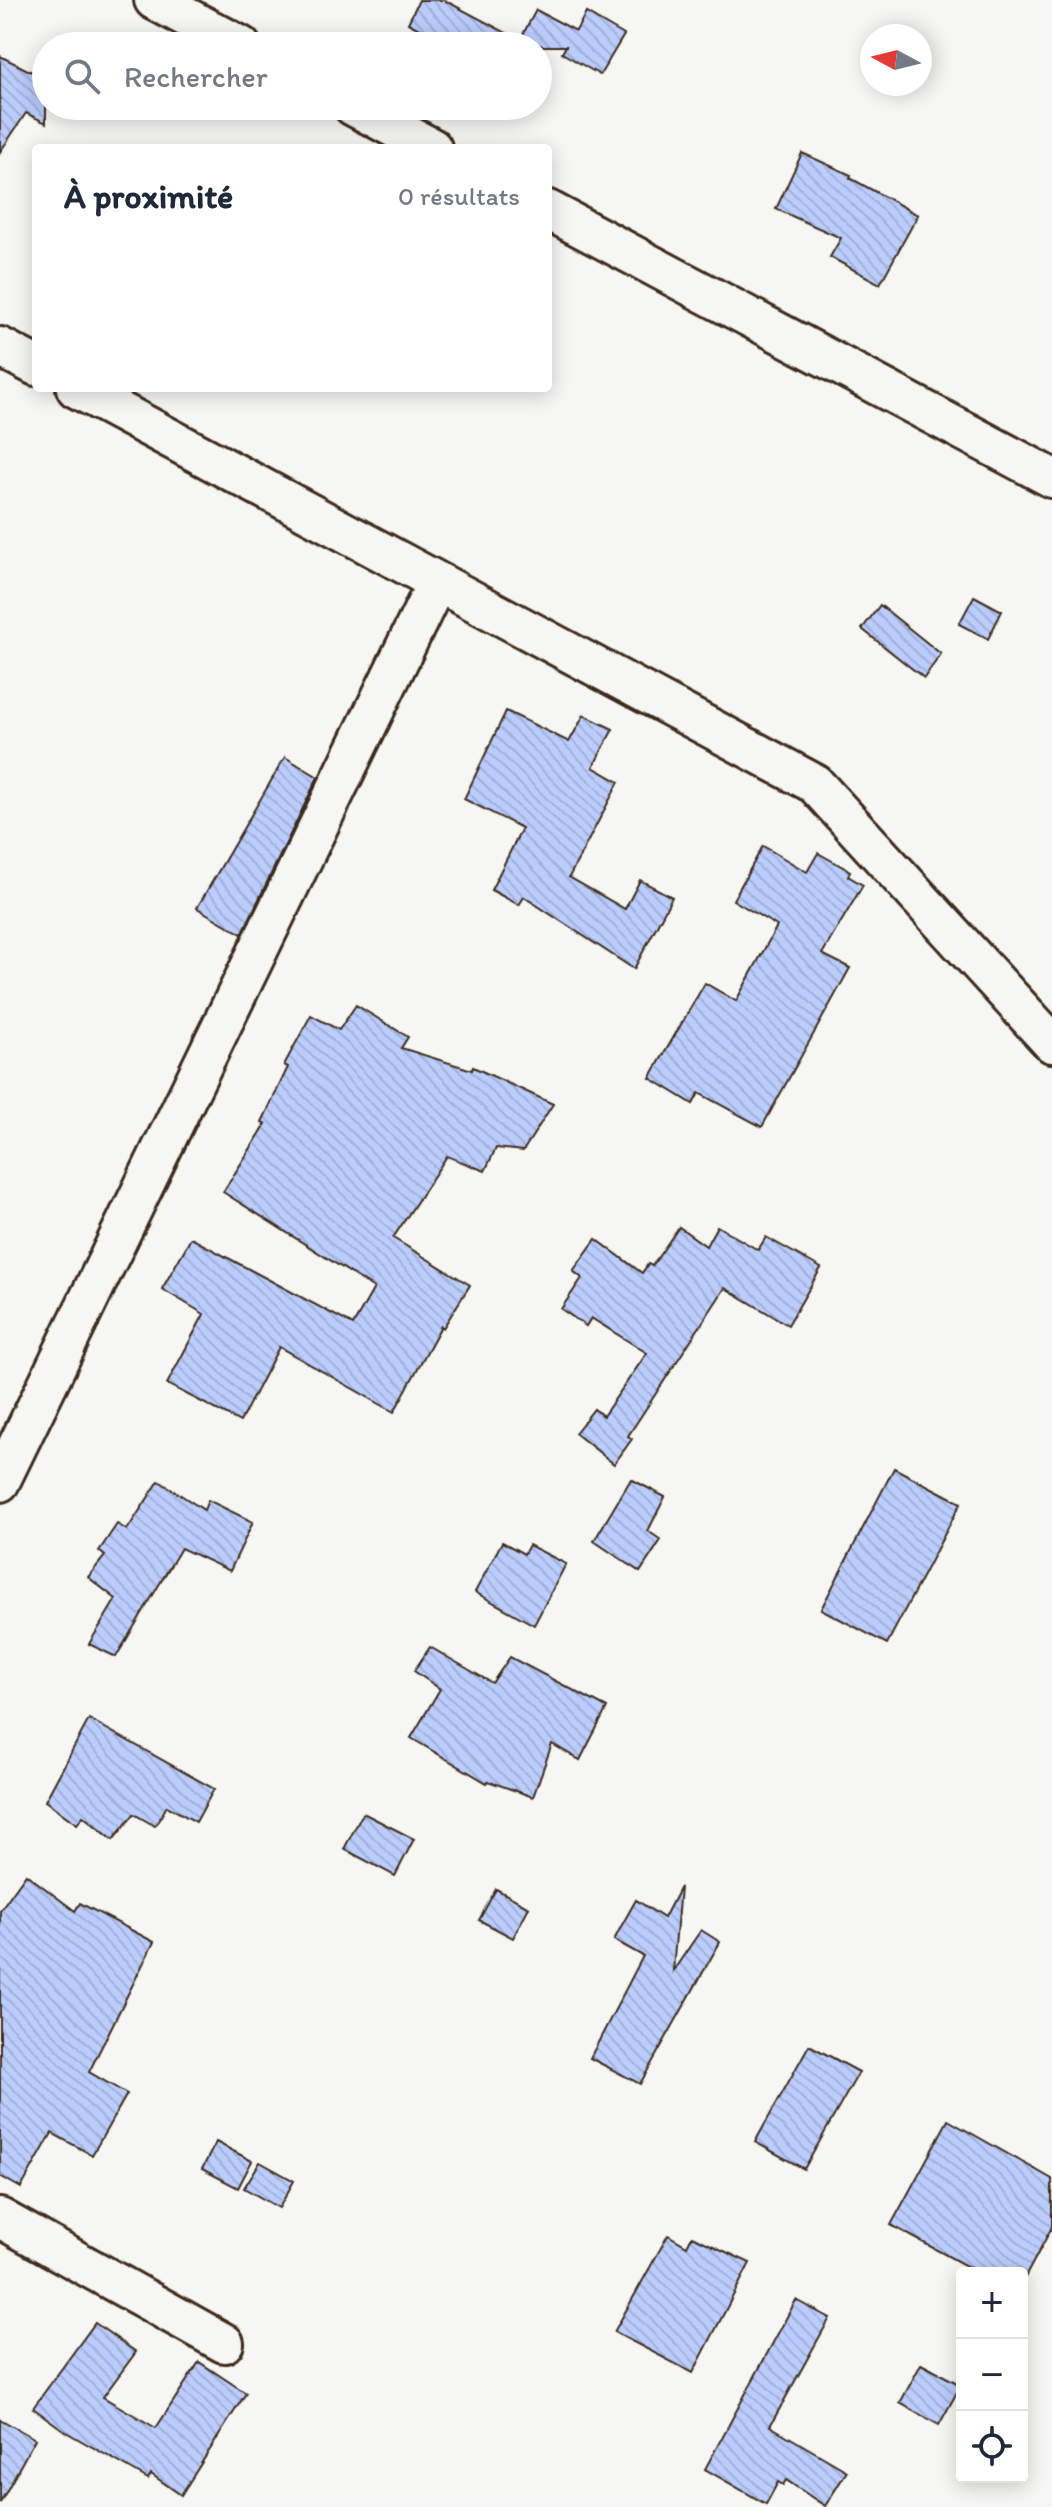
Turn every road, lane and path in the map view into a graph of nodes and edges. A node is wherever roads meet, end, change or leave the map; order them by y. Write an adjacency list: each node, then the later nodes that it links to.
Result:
1 (154, 0): 2 (street)
2 (215, 32)
3 (379, 120): 4 (street)
4 (424, 144)
5 (552, 212): 9 (street)
6 (0, 347): 7 (street)
7 (32, 364)
8 (83, 392): 10 (street)
9 (1052, 478)
10 (436, 584): 11 (street); 12 (street)
11 (1052, 1043)
12 (0, 1482)
13 (0, 2218): 14 (street)
14 (224, 2343)

